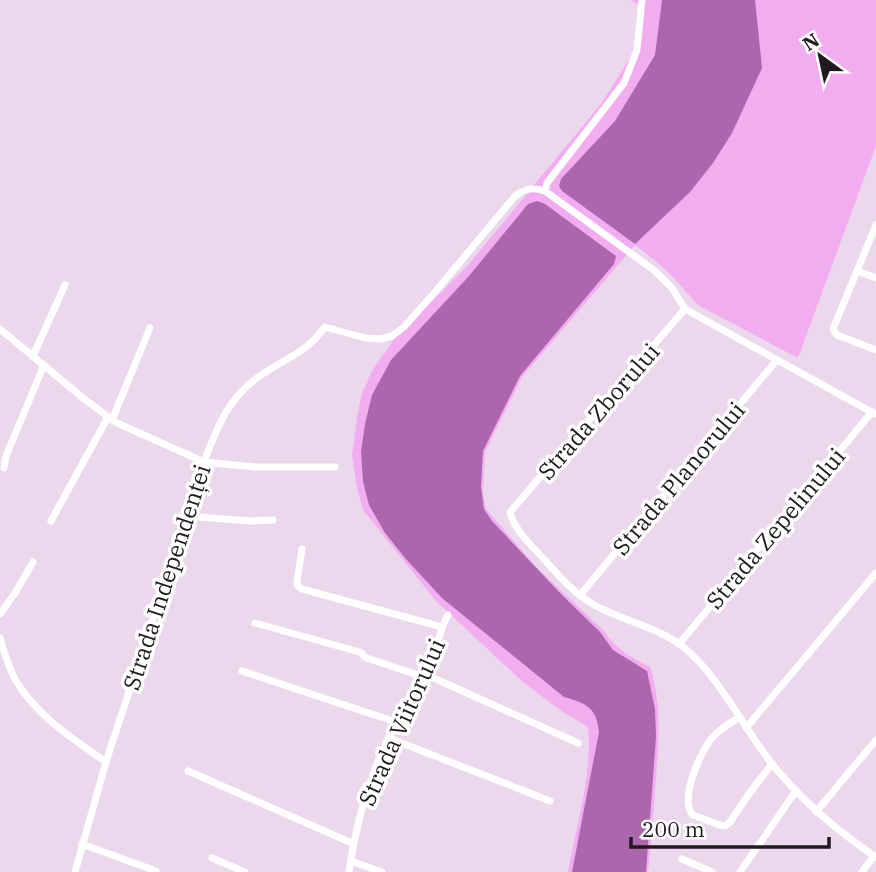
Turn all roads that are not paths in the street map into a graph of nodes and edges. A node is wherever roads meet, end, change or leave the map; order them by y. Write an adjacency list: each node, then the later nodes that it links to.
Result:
1 (642, 0): 2 (street)
2 (545, 191): 7 (street); 16 (street, Strada Independenței)
3 (876, 225): 4 (street)
4 (857, 271): 5 (street); 10 (street)
5 (876, 278)
6 (65, 285): 11 (street)
7 (685, 309): 12 (street); 25 (street, Strada Zborului)
8 (0, 328): 11 (street)
9 (150, 328): 15 (street)
10 (876, 350)
11 (33, 356): 13 (street)
12 (776, 360): 14 (street); 25 (street, Strada Planorului)
13 (44, 365): 15 (street); 18 (street)
14 (874, 413): 31 (street, Strada Zepelinului)
15 (110, 419): 16 (street); 21 (street)
16 (204, 462): 17 (street); 19 (street, Strada Independenței)
17 (335, 467)
18 (4, 468)
19 (186, 516): 20 (street); 40 (street, Strada Independenței)
20 (273, 520)
21 (51, 521)
22 (302, 549): 29 (street)
23 (33, 562): 26 (street)
24 (876, 573): 36 (street)
25 (580, 595): 31 (street)
26 (0, 614)
27 (448, 615): 29 (street, Strada Viitorului)
28 (255, 623): 33 (street)
29 (442, 627): 33 (street, Strada Viitorului)
30 (0, 638): 40 (street)
31 (679, 644): 34 (street)
32 (242, 671): 35 (street)
33 (424, 677): 35 (street, Strada Viitorului); 39 (street)
34 (739, 718): 36 (street); 41 (street)
35 (396, 722): 37 (street, Strada Viitorului)
36 (746, 727): 41 (street)
37 (389, 738): 44 (street); 47 (street, Strada Viitorului)
38 (876, 740): 45 (street)
39 (578, 743)
40 (106, 762): 46 (street, Strada Independenței)
41 (772, 764): 43 (street)
42 (188, 771): 47 (street)
43 (796, 792): 45 (street); 58 (street)
44 (550, 801)
45 (816, 812): 48 (street)
46 (82, 844): 52 (street); 53 (street, Strada Independenței)
47 (354, 844): 51 (street, Strada Viitorului)
48 (875, 856): 59 (street)
49 (212, 858): 54 (street)
50 (681, 859): 57 (street)
51 (351, 861): 55 (street, Strada Viitorului); 56 (street)
52 (156, 871)
53 (75, 872)
54 (245, 872)
55 (349, 872)
56 (382, 872)
57 (712, 872)
58 (740, 872)
59 (862, 872)

